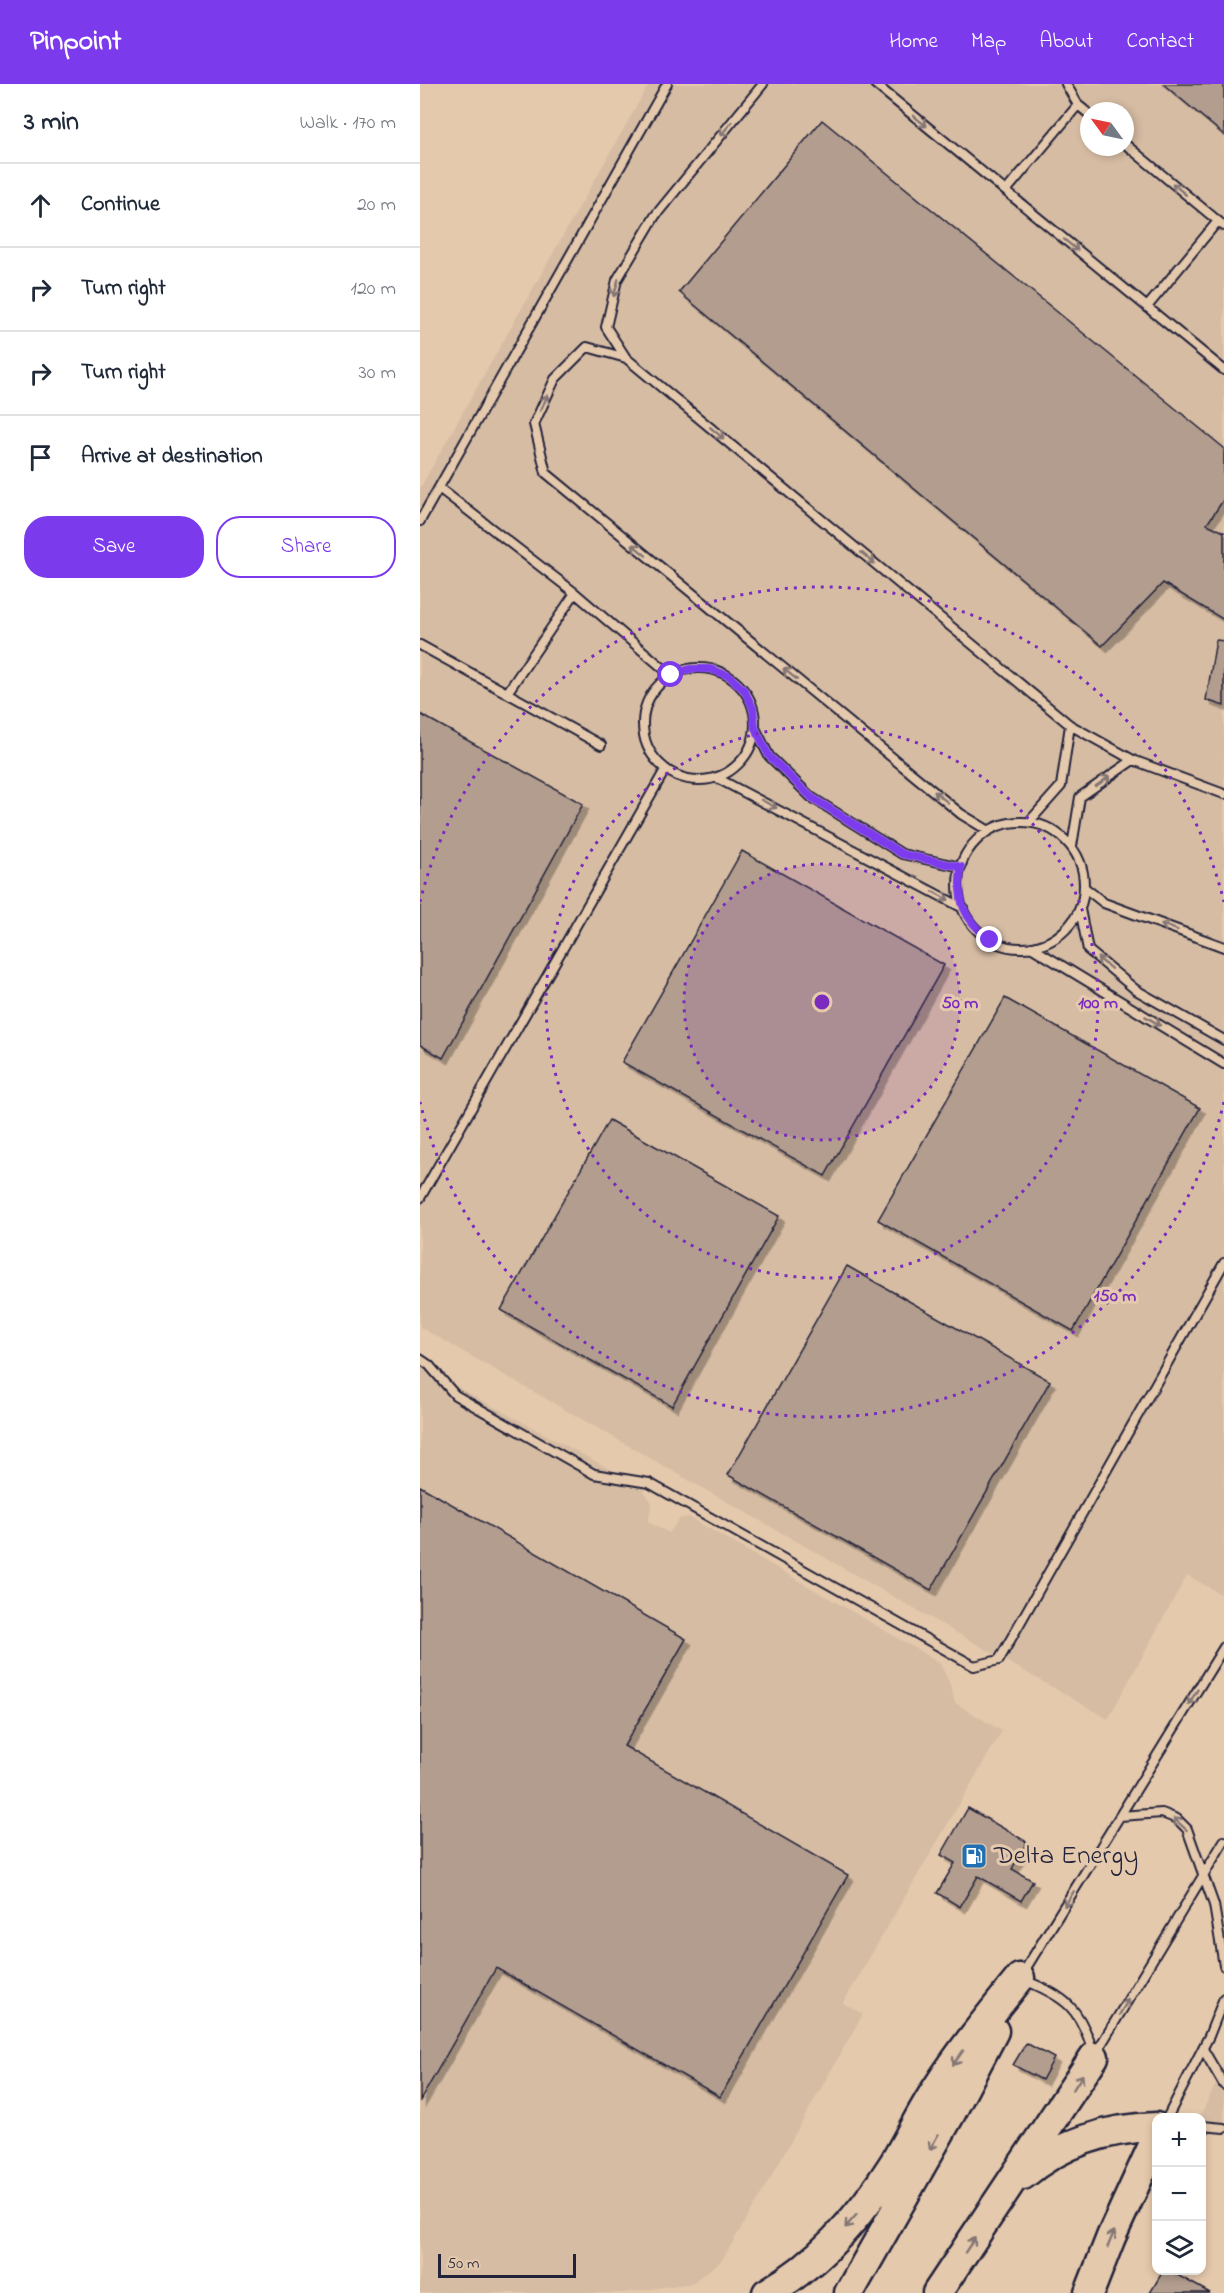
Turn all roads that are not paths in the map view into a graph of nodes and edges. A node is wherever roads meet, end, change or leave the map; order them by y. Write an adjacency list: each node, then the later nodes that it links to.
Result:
1 (667, 84): 12 (lane)
2 (763, 84): 10 (lane, one-way to 10)
3 (875, 84): 7 (lane, one-way to 7)
4 (1066, 84): 5 (lane)
5 (1078, 105): 7 (lane)
6 (1134, 152): 8 (lane, one-way to 6)
7 (1006, 191): 9 (lane, one-way to 9)
8 (1221, 224): 9 (lane)
9 (1147, 307): 11 (lane)
10 (626, 358): 18 (lane, one-way to 18); 26 (lane, one-way to 10)
11 (1224, 370)
12 (439, 488): 13 (lane); 14 (lane)
13 (420, 521)
14 (575, 593): 16 (lane); 17 (lane)
15 (420, 645): 17 (lane)
16 (671, 675): 19 (lane); 22 (lane)
17 (507, 693): 20 (lane)
18 (1070, 725): 21 (lane); 25 (lane)
19 (755, 728): 23 (lane); 28 (lane)
20 (602, 745)
21 (1133, 760): 24 (lane); 27 (lane, one-way to 21)
22 (665, 770): 23 (lane); 36 (lane)
23 (717, 778): 30 (lane, one-way to 30)
24 (1224, 794)
25 (1029, 822): 26 (lane); 27 (lane)
26 (989, 831): 28 (lane)
27 (1072, 846): 29 (lane)
28 (961, 867): 30 (lane)
29 (1085, 888): 31 (lane); 33 (lane, one-way to 29)
30 (963, 908): 32 (lane)
31 (1080, 909): 32 (lane); 34 (lane, one-way to 31)
32 (1031, 947): 35 (lane, one-way to 35)
33 (1224, 947)
34 (1224, 1040)
35 (1224, 1064)
36 (420, 1198)
37 (1224, 1263): 38 (lane)
38 (420, 1359)
39 (1224, 1647): 40 (lane, one-way to 40)
40 (1120, 1816): 42 (lane, one-way to 40); 44 (lane, one-way to 44)
41 (1224, 1841): 42 (lane)
42 (1204, 1876): 43 (lane); 47 (lane, one-way to 42)
43 (1224, 1966)
44 (1020, 1978): 47 (lane); 55 (highway, one-way to 55); 56 (highway, one-way to 56)
45 (1224, 1998): 46 (lane)
46 (1203, 2049): 48 (lane); 49 (lane)
47 (1094, 2057): 54 (highway, one-way to 47)
48 (1224, 2085)
49 (1170, 2113)
50 (1206, 2126): 52 (lane)
51 (1152, 2127): 54 (highway)
52 (1224, 2128)
53 (1152, 2148): 58 (highway, one-way to 53)
54 (1008, 2188): 57 (highway, one-way to 54)
55 (767, 2293)
56 (849, 2293)
57 (937, 2293)
58 (1089, 2293)

